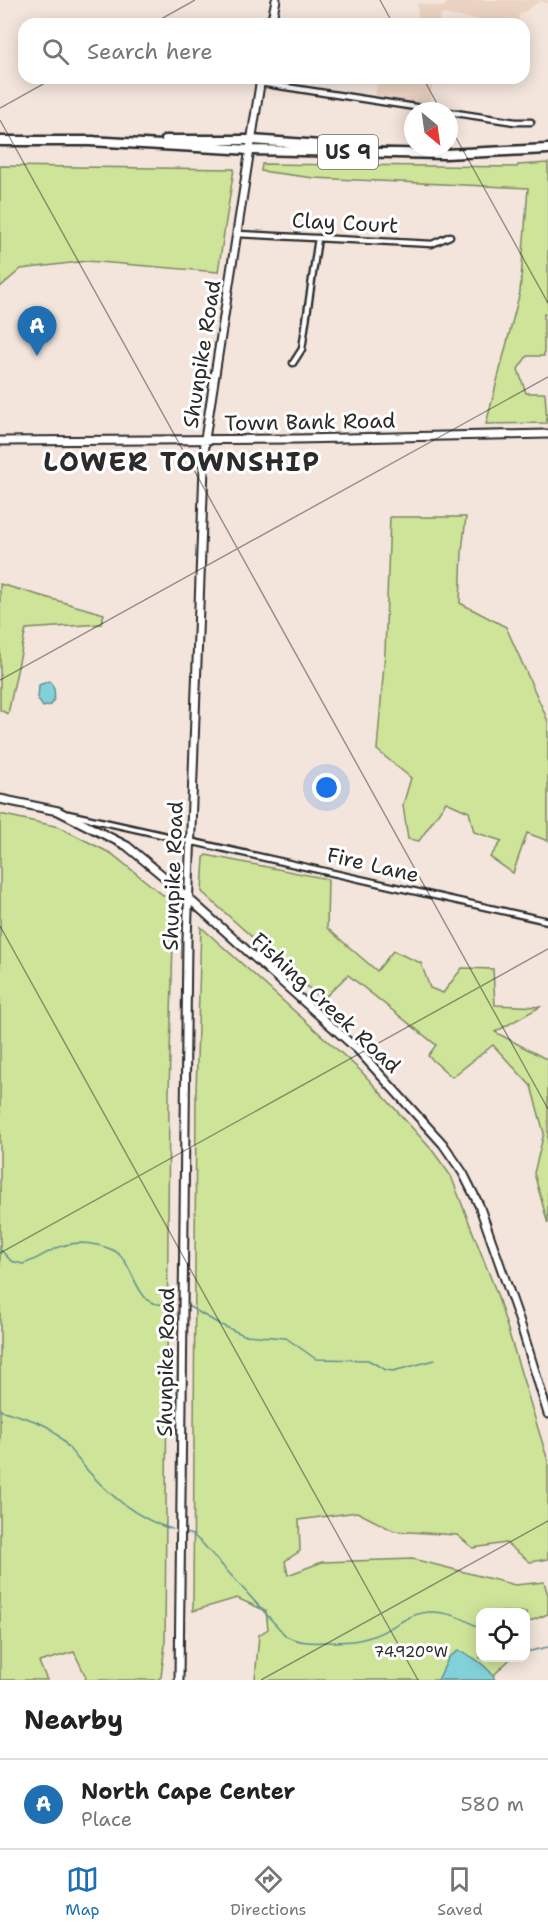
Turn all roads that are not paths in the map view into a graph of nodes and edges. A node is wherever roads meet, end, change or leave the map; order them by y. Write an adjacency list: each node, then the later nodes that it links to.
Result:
1 (276, 0): 2 (street)
2 (272, 18)
3 (261, 84): 9 (street, Shunpike Road)
4 (279, 84): 5 (street)
5 (404, 105)
6 (458, 113): 7 (street)
7 (531, 122)
8 (0, 141): 9 (highway, US 9)
9 (252, 145): 10 (highway, US 9); 11 (street, Shunpike Road)
10 (548, 149)
11 (237, 234): 13 (street, Clay Court); 16 (street, Shunpike Road)
12 (450, 236): 13 (street, Clay Court)
13 (318, 238): 14 (street)
14 (293, 363)
15 (548, 434): 16 (street, Town Bank Road)
16 (206, 440): 17 (street, Town Bank Road); 20 (street, Shunpike Road)
17 (0, 441)
18 (0, 799): 19 (street, Fishing Creek Road)
19 (58, 812): 20 (street, Fire Lane); 21 (street, Fishing Creek Road)
20 (190, 841): 21 (street, Shunpike Road); 22 (street, Fire Lane)
21 (188, 898): 23 (street, Fishing Creek Road); 24 (street, Shunpike Road)
22 (548, 921)
23 (548, 1414)
24 (179, 1680)

